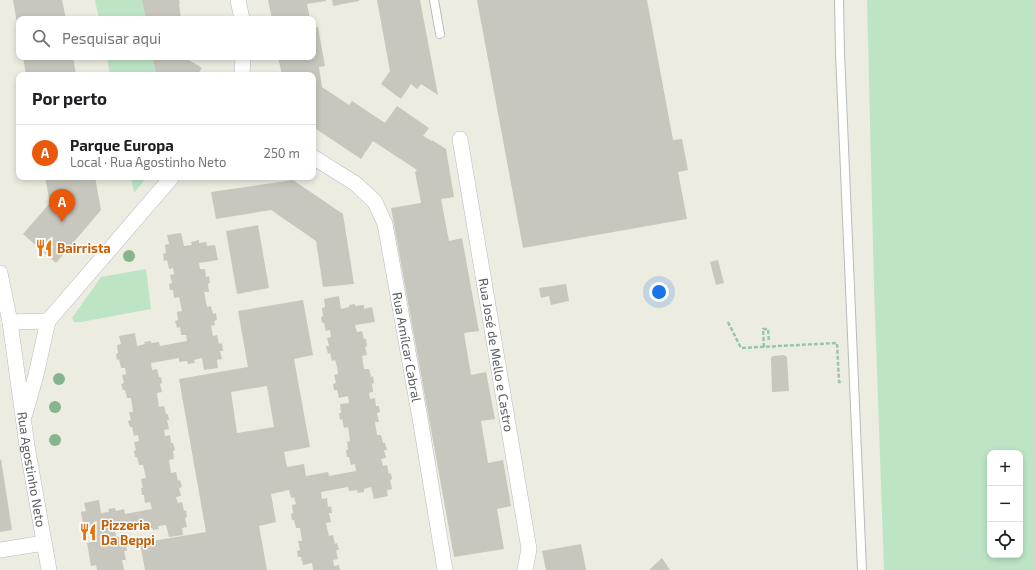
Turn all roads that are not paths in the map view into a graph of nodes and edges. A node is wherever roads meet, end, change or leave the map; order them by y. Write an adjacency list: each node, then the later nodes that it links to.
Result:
1 (238, 0): 4 (street)
2 (434, 0): 5 (lane)
3 (839, 0): 20 (lane)
4 (241, 16)
5 (440, 34)
6 (244, 60): 7 (street)
7 (242, 72)
8 (460, 139): 19 (street, Rua José de Mello e Castro)
9 (316, 159): 18 (street, Rua Amílcar Cabral)
10 (169, 180): 12 (street, Rua Agostinho Neto)
11 (0, 273): 13 (street)
12 (48, 321): 13 (street); 14 (street, Rua Agostinho Neto)
13 (10, 322): 14 (street)
14 (23, 418): 15 (street, Rua Agostinho Neto)
15 (44, 542): 16 (street); 17 (street, Rua Agostinho Neto)
16 (0, 550)
17 (49, 570)
18 (445, 570)
19 (525, 570)
20 (862, 570)

